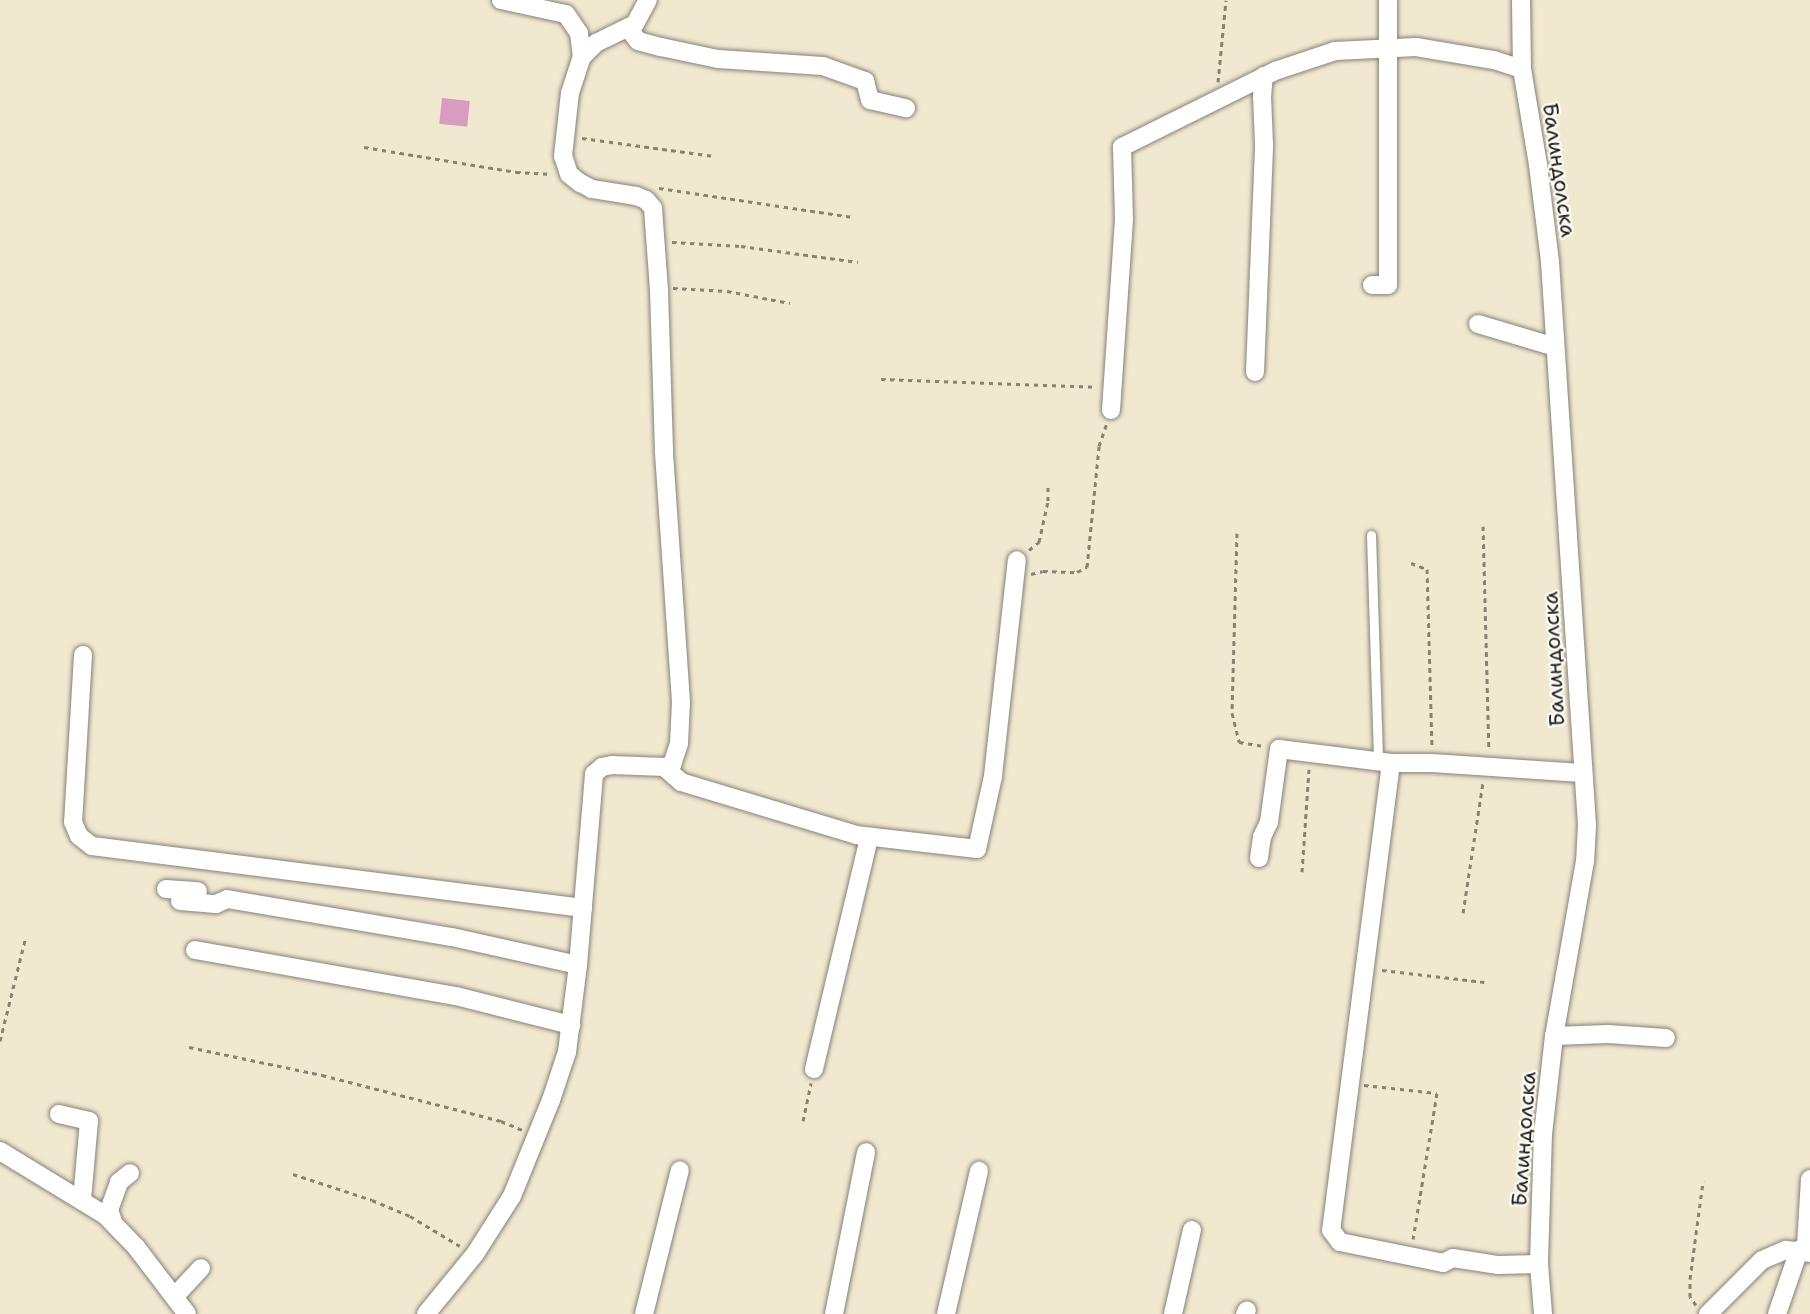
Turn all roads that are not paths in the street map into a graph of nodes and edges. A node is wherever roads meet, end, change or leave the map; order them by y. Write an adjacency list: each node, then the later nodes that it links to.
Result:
1 (501, 0): 5 (street)
2 (648, 0): 6 (street)
3 (1388, 0): 7 (street)
4 (1521, 0): 9 (street, Балиндолска)
5 (520, 2): 8 (street)
6 (628, 28): 8 (street); 11 (street)
7 (1388, 50): 9 (street); 10 (street); 12 (street)
8 (582, 57): 21 (street)
9 (1522, 69): 14 (street, Балиндолска)
10 (1264, 76): 15 (street); 16 (street)
11 (906, 108)
12 (1372, 285)
13 (1478, 324): 14 (street)
14 (1555, 347): 22 (street, Балиндолска)
15 (1254, 372)
16 (1111, 410)
17 (1371, 535): 20 (lane)
18 (1017, 560): 23 (street)
19 (83, 655): 26 (street)
20 (1384, 762): 22 (street); 24 (street); 44 (street)
21 (664, 767): 23 (street); 26 (street)
22 (1582, 773): 30 (street, Балиндолска)
23 (869, 838): 32 (street)
24 (1259, 858)
25 (173, 895): 28 (street)
26 (583, 908): 28 (street)
27 (195, 950): 29 (street)
28 (578, 964): 29 (street)
29 (571, 1025): 49 (street)
30 (1554, 1036): 31 (street); 44 (street, Балиндолска)
31 (1665, 1038)
32 (814, 1070)
33 (59, 1114): 40 (street)
34 (0, 1151): 40 (street)
35 (867, 1152): 51 (street)
36 (680, 1170): 50 (street)
37 (979, 1171): 52 (street)
38 (130, 1173): 41 (street)
39 (1810, 1179): 43 (street)
40 (82, 1200): 41 (street)
41 (113, 1222): 46 (street)
42 (1192, 1230): 53 (street)
43 (1807, 1249): 47 (street); 55 (street)
44 (1539, 1264): 54 (street, Балиндолска)
45 (201, 1268): 46 (street)
46 (175, 1296): 48 (street)
47 (1702, 1310)
48 (187, 1314)
49 (426, 1314)
50 (644, 1314)
51 (834, 1314)
52 (946, 1314)
53 (1173, 1314)
54 (1544, 1314)
55 (1777, 1314)

